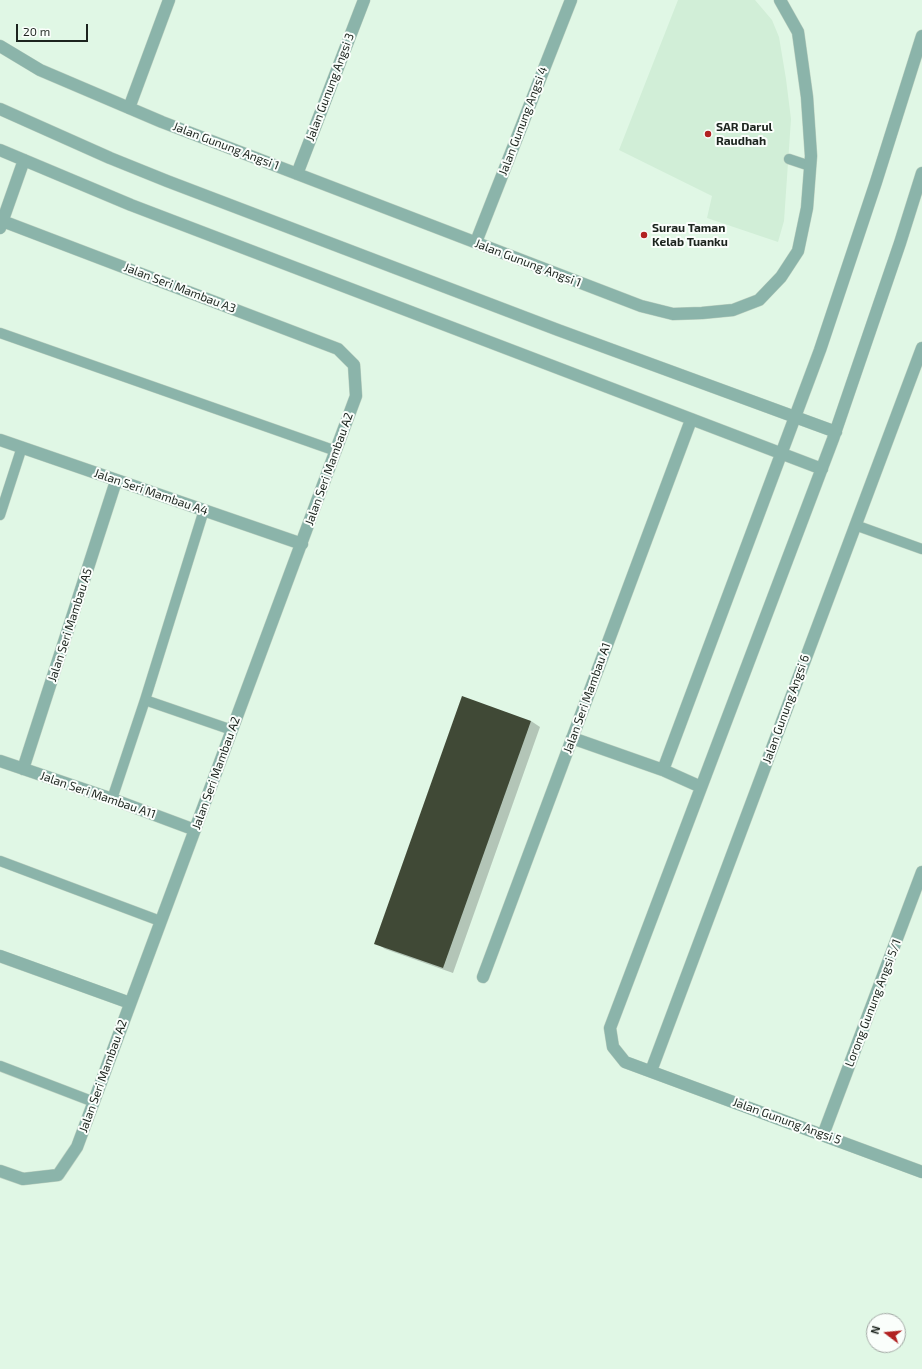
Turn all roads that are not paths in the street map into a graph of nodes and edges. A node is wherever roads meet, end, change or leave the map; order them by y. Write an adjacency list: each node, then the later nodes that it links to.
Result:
1 (168, 0): 7 (street)
2 (364, 0): 14 (street, Jalan Gunung Angsi 3)
3 (570, 0): 16 (street, Jalan Gunung Angsi 4)
4 (780, 0): 12 (street, Jalan Gunung Angsi 1)
5 (922, 36): 20 (street)
6 (4, 48): 7 (street, Jalan Gunung Angsi 1)
7 (129, 108): 14 (street, Jalan Gunung Angsi 1)
8 (0, 109): 20 (street)
9 (0, 150): 11 (street)
10 (789, 159): 12 (lane)
11 (24, 160): 15 (street); 21 (street)
12 (810, 166): 16 (street, Jalan Gunung Angsi 1)
13 (922, 173): 22 (street, Jalan Gunung Angsi 5)
14 (297, 174): 16 (street, Jalan Gunung Angsi 1)
15 (1, 223): 19 (street, Jalan Seri Mambau A3)
16 (476, 242)
17 (0, 333): 25 (lane)
18 (922, 348): 31 (street, Jalan Gunung Angsi 6)
19 (354, 365): 25 (street, Jalan Seri Mambau A2)
20 (795, 417): 22 (street); 26 (street)
21 (691, 420): 26 (street); 36 (street, Jalan Seri Mambau A1)
22 (836, 432): 27 (street, Jalan Gunung Angsi 5)
23 (0, 440): 24 (street, Jalan Seri Mambau A4)
24 (22, 448): 28 (street, Jalan Seri Mambau A4); 30 (lane)
25 (336, 451): 32 (street, Jalan Seri Mambau A2)
26 (781, 454): 27 (street); 39 (street)
27 (822, 469): 40 (street, Jalan Gunung Angsi 5)
28 (116, 481): 29 (street, Jalan Seri Mambau A4); 38 (street, Jalan Seri Mambau A5)
29 (204, 510): 32 (street, Jalan Seri Mambau A4); 34 (lane)
30 (0, 515)
31 (855, 525): 33 (lane); 50 (street, Jalan Gunung Angsi 6)
32 (302, 544): 35 (street, Jalan Seri Mambau A2)
33 (922, 549)
34 (145, 700): 35 (lane); 41 (lane)
35 (232, 730): 42 (street, Jalan Seri Mambau A2)
36 (572, 738): 39 (street); 47 (street, Jalan Seri Mambau A1)
37 (0, 761): 38 (street, Jalan Seri Mambau A11)
38 (23, 769): 41 (street, Jalan Seri Mambau A11)
39 (663, 770): 40 (street)
40 (701, 787): 50 (street, Jalan Gunung Angsi 5)
41 (112, 799): 42 (street, Jalan Seri Mambau A11)
42 (195, 830): 45 (street, Jalan Seri Mambau A2)
43 (0, 861): 45 (lane)
44 (922, 872): 52 (street, Lorong Gunung Angsi 5/1)
45 (160, 921): 48 (street, Jalan Seri Mambau A2)
46 (0, 956): 48 (street)
47 (483, 977)
48 (130, 1003): 51 (street, Jalan Seri Mambau A2)
49 (0, 1066): 51 (lane)
50 (652, 1071): 52 (street, Jalan Gunung Angsi 5)
51 (94, 1102): 53 (street, Jalan Seri Mambau A2)
52 (823, 1135): 54 (street, Jalan Gunung Angsi 5)
53 (0, 1171)
54 (922, 1172)

